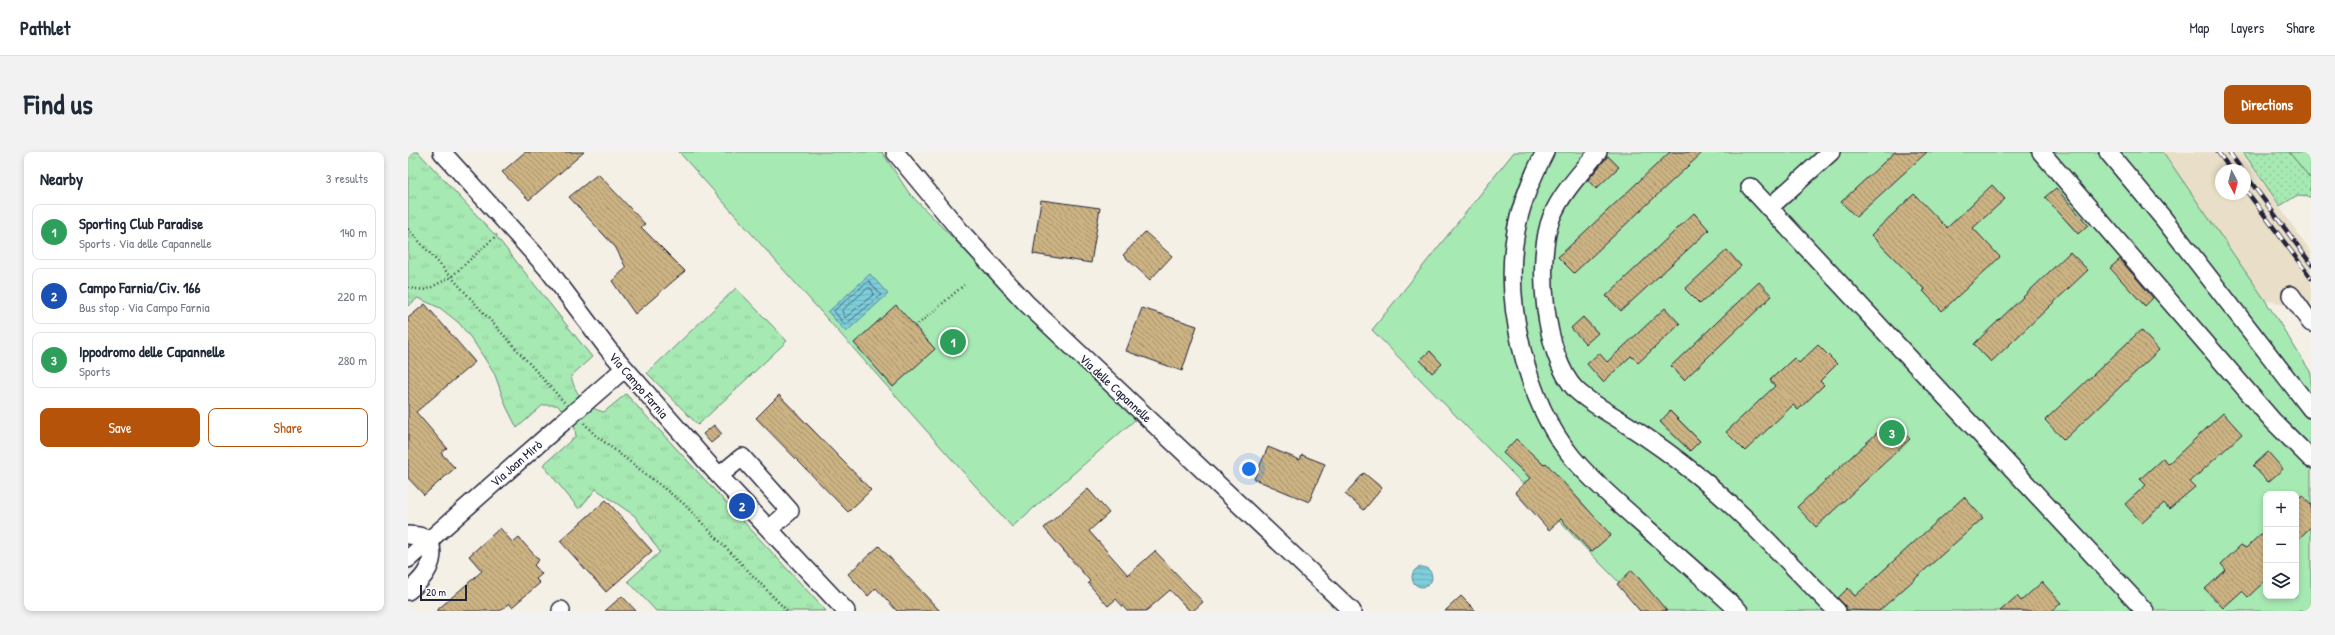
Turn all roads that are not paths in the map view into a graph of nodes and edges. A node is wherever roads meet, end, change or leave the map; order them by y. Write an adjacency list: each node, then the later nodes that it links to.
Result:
1 (442, 152): 12 (street, Via Campo Farnia)
2 (895, 152): 22 (street, Via delle Capannelle)
3 (1545, 152): 23 (street)
4 (1598, 152): 24 (street)
5 (1831, 152): 9 (street)
6 (2041, 152): 14 (street)
7 (2108, 152): 13 (street)
8 (1750, 187): 9 (street)
9 (1769, 208): 25 (street)
10 (2291, 295): 11 (street)
11 (2311, 323)
12 (624, 368): 15 (street, Via Campo Farnia); 18 (street, Via Joan Mirò, bridge)
13 (2311, 409)
14 (2311, 460)
15 (719, 476): 16 (street, Via Campo Farnia); 16 (street)
16 (769, 529): 21 (street, Via Campo Farnia)
17 (408, 535): 18 (street)
18 (429, 540): 19 (street, Via Joan Mirò); 20 (street)
19 (408, 559)
20 (408, 591)
21 (846, 611)
22 (1352, 611)
23 (1739, 611)
24 (1837, 611)
25 (2146, 611)

